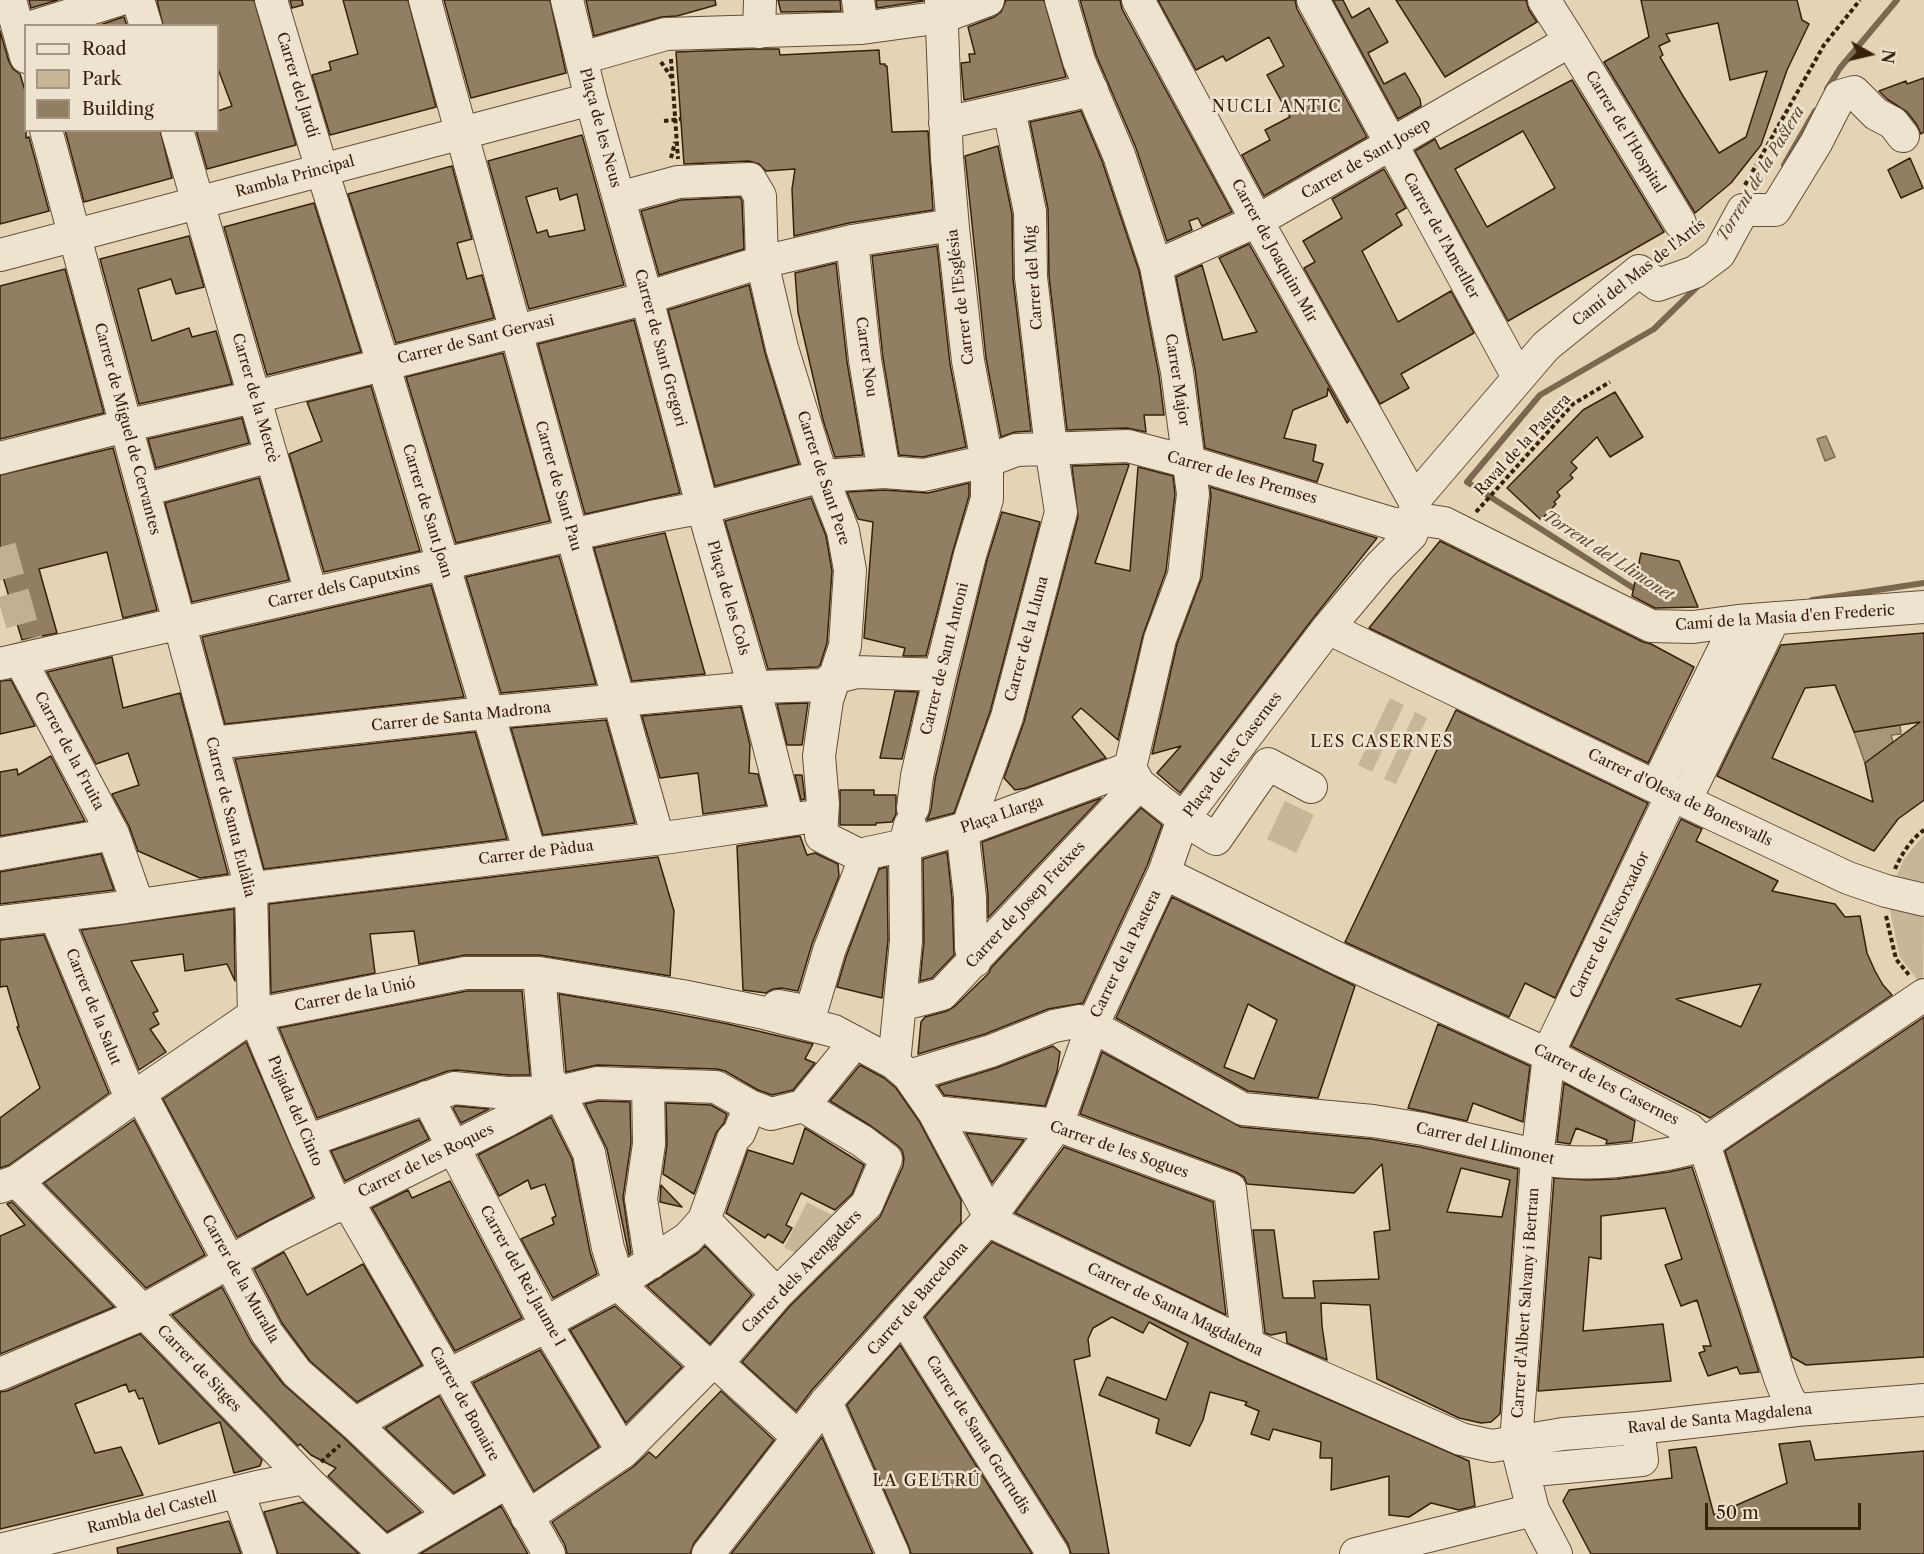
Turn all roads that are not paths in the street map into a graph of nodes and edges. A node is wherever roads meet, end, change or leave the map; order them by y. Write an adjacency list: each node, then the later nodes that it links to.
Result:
1 (10, 0): 18 (street)
2 (118, 0): 15 (street)
3 (138, 0): 16 (street)
4 (272, 0): 30 (street, Carrer del Jardí)
5 (425, 0): 27 (street, Carrer de Sant Pau)
6 (567, 0): 20 (street)
7 (760, 0): 17 (street)
8 (988, 0): 13 (street, Plaça de les Neus)
9 (1061, 0): 21 (street, Carrer Major)
10 (1138, 0): 33 (street, Carrer de Joaquim Mir)
11 (1313, 0): 29 (street, Carrer de l'Ametller)
12 (1544, 0): 19 (street, Carrer de l'Hospital)
13 (941, 9): 14 (street, Plaça de les Neus); 24 (street, Carrer de l'Església)
14 (860, 14): 17 (street, Plaça de les Neus)
15 (51, 24)
16 (145, 24)
17 (759, 32): 20 (street, Plaça de les Neus)
18 (21, 35)
19 (1570, 41): 29 (street, Carrer de Sant Josep); 34 (street, Carrer de l'Hospital)
20 (582, 58): 22 (street, Plaça de les Neus)
21 (1092, 90): 23 (street); 40 (street, Carrer Major)
22 (591, 99): 27 (street, Rambla Principal); 31 (street, Plaça de les Neus)
23 (1009, 109): 24 (street); 48 (street, Carrer del Mig)
24 (945, 123): 35 (street, Carrer de l'Església)
25 (47, 132): 36 (street, Carrer de Miguel de Cervantes)
26 (178, 132): 32 (street, Carrer de la Mercè)
27 (461, 132): 30 (street, Rambla Principal); 42 (street, Carrer de Sant Pau)
28 (1903, 136): 44 (street, Camí del Mas de l'Artís)
29 (1391, 144): 33 (street, Carrer de Sant Josep); 44 (street, Carrer de l'Ametller)
30 (322, 170): 32 (street, Rambla Principal); 43 (street, Carrer de Sant Joan)
31 (619, 198): 39 (street, Carrer de Sant Pere); 41 (street, Carrer de Sant Gregori)
32 (198, 203): 36 (street, Rambla Principal); 45 (street, Carrer de la Mercè)
33 (1257, 221): 40 (street, Carrer de Sant Josep); 56 (street, Carrer de Joaquim Mir)
34 (1680, 223)
35 (952, 225): 37 (street, Carrer de Sant Gervasi); 47 (street, Carrer de l'Església)
36 (74, 235): 38 (street, Rambla Principal); 46 (street, Carrer de Miguel de Cervantes)
37 (852, 241): 39 (street, Carrer de Sant Gervasi); 52 (street, Carrer Nou)
38 (0, 255)
39 (762, 262): 41 (street, Carrer de Sant Gervasi); 53 (street, Carrer de Sant Pere)
40 (1156, 266): 51 (street, Carrer Major)
41 (647, 297): 42 (street, Carrer de Sant Gervasi); 55 (street, Carrer de Sant Gregori)
42 (515, 331): 43 (street, Carrer de Sant Gervasi); 58 (street, Carrer de Sant Pau)
43 (383, 363): 45 (street, Carrer de Sant Gervasi); 59 (street, Carrer de Sant Joan)
44 (1518, 377): 56 (street, Camí del Mas de l'Artís)
45 (254, 397): 46 (street, Carrer de Sant Gervasi); 49 (street, Carrer de la Mercè)
46 (126, 425): 50 (street, Carrer de Sant Gervasi); 54 (street, Carrer de Miguel de Cervantes)
47 (985, 448): 48 (street, Carrer de les Premses); 52 (street, Carrer de les Premses); 57 (street, Carrer de l'Església)
48 (1056, 449): 51 (street, Carrer de les Premses); 80 (street, Carrer de la Lluna)
49 (271, 456): 54 (street); 60 (street, Carrer de la Mercè)
50 (0, 458)
51 (1189, 462): 56 (street, Carrer de les Premses); 73 (street, Carrer Major)
52 (884, 472): 53 (street, Carrer de les Premses)
53 (822, 476): 55 (street, Carrer de les Premses); 68 (street, Carrer de Sant Pere)
54 (144, 490): 64 (street, Carrer de Miguel de Cervantes)
55 (701, 503): 58 (street, Carrer dels Caputxins); 69 (street, Plaça de les Cols)
56 (1416, 510): 63 (street, Camí de la Masia d'en Frederic); 65 (street, Plaça de les Casernes)
57 (983, 511): 67 (street, Carrer de Sant Antoni)
58 (572, 536): 59 (street, Carrer dels Caputxins); 70 (street, Carrer de Sant Pau)
59 (443, 564): 60 (street, Carrer dels Caputxins); 71 (street, Carrer de Sant Joan)
60 (311, 593): 64 (street, Carrer dels Caputxins)
61 (1924, 607): 62 (street, Camí de la Masia d'en Frederic)
62 (1774, 618): 63 (street, Camí de la Masia d'en Frederic); 75 (street, Carrer de l'Escorxador)
63 (1738, 621): 75 (street, Carrer de l'Escorxador)
64 (178, 624): 66 (street, Carrer dels Caputxins); 72 (street, Carrer de Santa Eulàlia)
65 (1328, 628): 75 (street, Carrer d'Olesa de Bonesvalls); 77 (street, Plaça de les Casernes)
66 (20, 659): 81 (street, Carrer de la Fruita)
67 (940, 675): 68 (street); 79 (street, Carrer de Sant Antoni)
68 (833, 678): 69 (street); 76 (street, Carrer de Sant Pere)
69 (756, 690): 70 (street, Carrer de Santa Madrona); 78 (street, Plaça de les Cols)
70 (619, 701): 71 (street, Carrer de Santa Madrona); 82 (street, Carrer de Sant Pau)
71 (487, 713): 72 (street, Carrer de Santa Madrona); 83 (street, Carrer de Sant Joan)
72 (213, 743): 87 (street, Carrer de Santa Eulàlia)
73 (1135, 776): 77 (street); 80 (street, Plaça Llarga); 92 (street, Carrer de Josep Freixes)
74 (1311, 787): 77 (street)
75 (1671, 795): 88 (street, Carrer d'Olesa de Bonesvalls); 100 (street, Carrer de l'Escorxador)
76 (821, 816): 78 (street, Carrer de Pàdua); 85 (street)
77 (1183, 819): 86 (street, Plaça de les Casernes)
78 (788, 820): 82 (street, Carrer de Pàdua)
79 (909, 824): 80 (street, Plaça Llarga); 85 (street, Plaça Llarga); 96 (street, Carrer de Sant Antoni)
80 (965, 828): 92 (street)
81 (112, 837): 84 (street); 89 (street, Carrer de la Fruita)
82 (658, 838): 83 (street, Carrer de Pàdua)
83 (530, 853): 87 (street, Carrer de Pàdua)
84 (0, 854)
85 (859, 855): 95 (street)
86 (1164, 873): 98 (street, Carrer de la Pastera); 100 (street, Carrer de les Casernes)
87 (246, 889): 89 (street, Carrer de Pàdua); 97 (street, Carrer de Santa Eulàlia)
88 (1924, 900)
89 (132, 906): 90 (street, Carrer de Pàdua)
90 (55, 915): 91 (street, Carrer de Pàdua); 104 (street, Carrer de la Salut)
91 (0, 922)
92 (975, 961): 96 (street, Carrer de Josep Freixes)
93 (539, 973): 97 (street, Carrer de la Unió); 99 (street, Carrer de la Unió); 103 (street)
94 (1919, 989): 112 (street, Carrer del Llimonet)
95 (728, 997)
96 (900, 1005): 101 (street, Carrer de Sant Antoni)
97 (254, 1015): 104 (street, Carrer de la Unió); 111 (street, Pujada del Cinto)
98 (1093, 1024): 101 (street, Carrer de la Pastera); 110 (street, Carrer de Barcelona); 114 (street, Carrer del Llimonet)
99 (855, 1042): 101 (street, Carrer de la Unió); 108 (street)
100 (1549, 1055): 112 (street, Carrer de les Casernes); 114 (street, Carrer d'Albert Salvany i Bertran)
101 (902, 1070): 109 (street, Carrer de Santa Magdalena)
102 (648, 1085): 103 (street); 106 (street); 121 (street)
103 (559, 1092): 107 (street); 122 (street)
104 (137, 1095): 115 (street, Carrer de la Unió); 120 (street, Carrer de la Muralla)
105 (427, 1097): 107 (street); 111 (street); 113 (street, Carrer del Rei Jaume I)
106 (750, 1106): 108 (street); 118 (street)
107 (506, 1107): 113 (street, Carrer de les Roques)
108 (797, 1107): 123 (street, Carrer dels Arengaders)
109 (934, 1112): 110 (street, Carrer de les Sogues); 117 (street, Carrer de Santa Magdalena)
110 (1058, 1125): 117 (street, Carrer de Barcelona); 127 (street, Carrer de les Sogues)
111 (307, 1141): 116 (street, Pujada del Cinto)
112 (1704, 1144): 114 (street, Carrer del Llimonet); 135 (street)
113 (452, 1147): 116 (street, Carrer de les Roques); 126 (street, Carrer del Rei Jaume I)
114 (1537, 1159): 140 (street, Carrer d'Albert Salvany i Bertran)
115 (8, 1184): 124 (street, Carrer de Sitges)
116 (342, 1204): 119 (street, Pujada del Cinto); 120 (street, Carrer de les Roques)
117 (990, 1216): 125 (street, Carrer de Barcelona); 127 (street, Carrer de Santa Magdalena)
118 (704, 1220): 121 (street); 123 (street)
119 (378, 1256): 130 (street, Carrer de Bonaire)
120 (230, 1262): 124 (street, Carrer de les Roques); 137 (street, Carrer de la Muralla)
121 (651, 1263): 122 (street)
122 (619, 1283): 126 (street); 128 (street)
123 (777, 1294): 128 (street, Carrer dels Arengaders)
124 (145, 1314): 129 (street, Carrer de les Roques); 141 (street, Carrer de Sitges)
125 (903, 1316): 133 (street, Carrer de Barcelona); 153 (street, Carrer de Santa Gertrudis)
126 (545, 1323): 130 (street); 139 (street, Carrer del Rei Jaume I)
127 (1248, 1345): 140 (street, Carrer de Santa Magdalena)
128 (713, 1364): 138 (street); 139 (street, Carrer dels Arengaders)
129 (0, 1374)
130 (448, 1375): 137 (street); 142 (street, Carrer de Bonaire)
131 (1761, 1397): 136 (street)
132 (1924, 1400): 135 (street, Raval de Santa Magdalena)
133 (826, 1402): 138 (street, Carrer de Barcelona); 152 (street)
134 (1596, 1410): 136 (street)
135 (1797, 1410): 136 (street, Raval de Santa Magdalena)
136 (1669, 1414): 140 (street, Raval de Santa Magdalena)
137 (357, 1426): 145 (street, Carrer de la Muralla)
138 (798, 1437): 151 (street, Carrer de Barcelona)
139 (623, 1452): 146 (street, Carrer dels Arengaders)
140 (1510, 1453): 144 (street, Carrer d'Albert Salvany i Bertran)
141 (304, 1478): 143 (street, Rambla del Castell); 149 (street, Carrer de Sitges)
142 (507, 1482): 145 (street); 146 (street, Carrer de Bonaire)
143 (238, 1492): 147 (street, Rambla del Castell); 148 (street)
144 (1533, 1510): 154 (street); 155 (street, Carrer d'Albert Salvany i Bertran)
145 (451, 1515): 149 (street)
146 (527, 1517): 150 (street, Carrer de Bonaire)
147 (0, 1550)
148 (260, 1554)
149 (385, 1554)
150 (549, 1554)
151 (708, 1554)
152 (893, 1554)
153 (1053, 1554)
154 (1356, 1554)
155 (1556, 1554)

